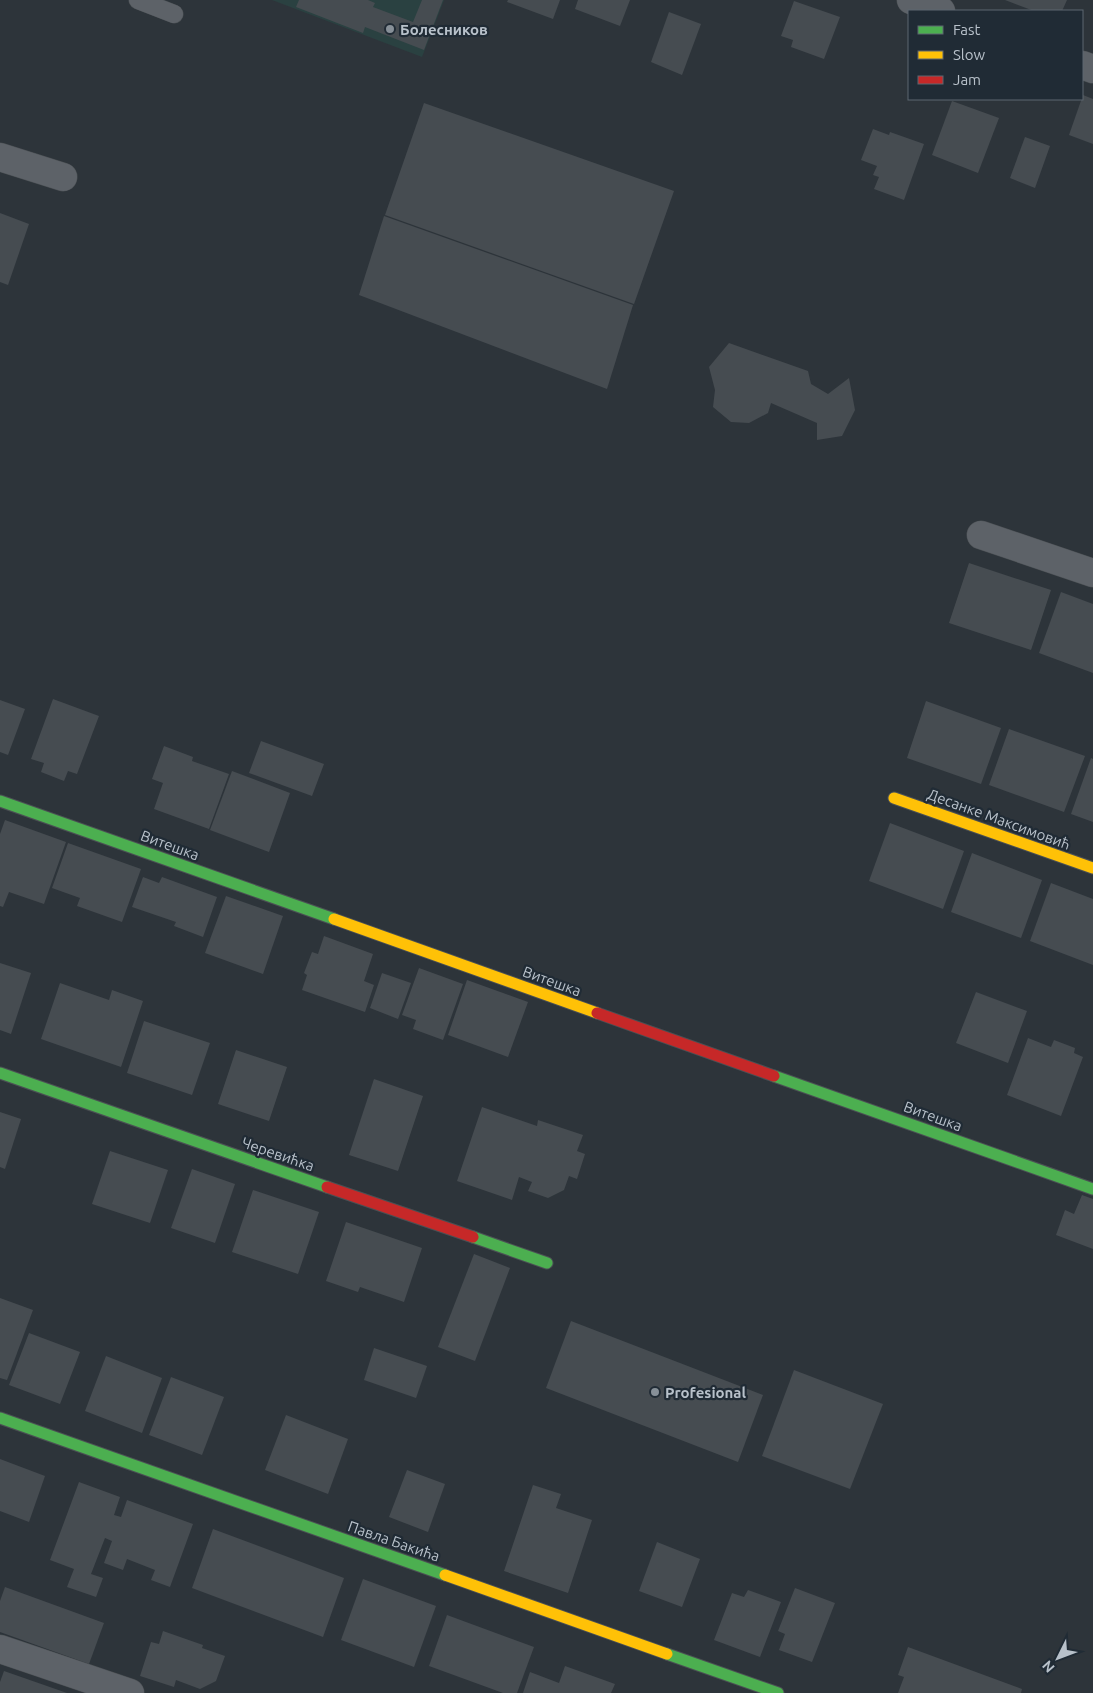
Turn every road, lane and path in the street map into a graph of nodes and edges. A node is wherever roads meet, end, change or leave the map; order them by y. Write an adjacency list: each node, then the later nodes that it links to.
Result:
1 (138, 0): 4 (lane)
2 (911, 0): 3 (street)
3 (937, 10)
4 (174, 14)
5 (0, 156): 6 (street)
6 (63, 177)
7 (981, 535): 8 (street)
8 (1093, 573)
9 (894, 798): 11 (street, Десанке Максимовић)
10 (0, 801): 13 (street, Витешка)
11 (1093, 868)
12 (0, 1073): 14 (street, Черевићка)
13 (1093, 1189)
14 (547, 1263)
15 (0, 1418): 18 (street, Павла Бакића)
16 (0, 1649): 17 (street)
17 (130, 1693)
18 (778, 1693)

